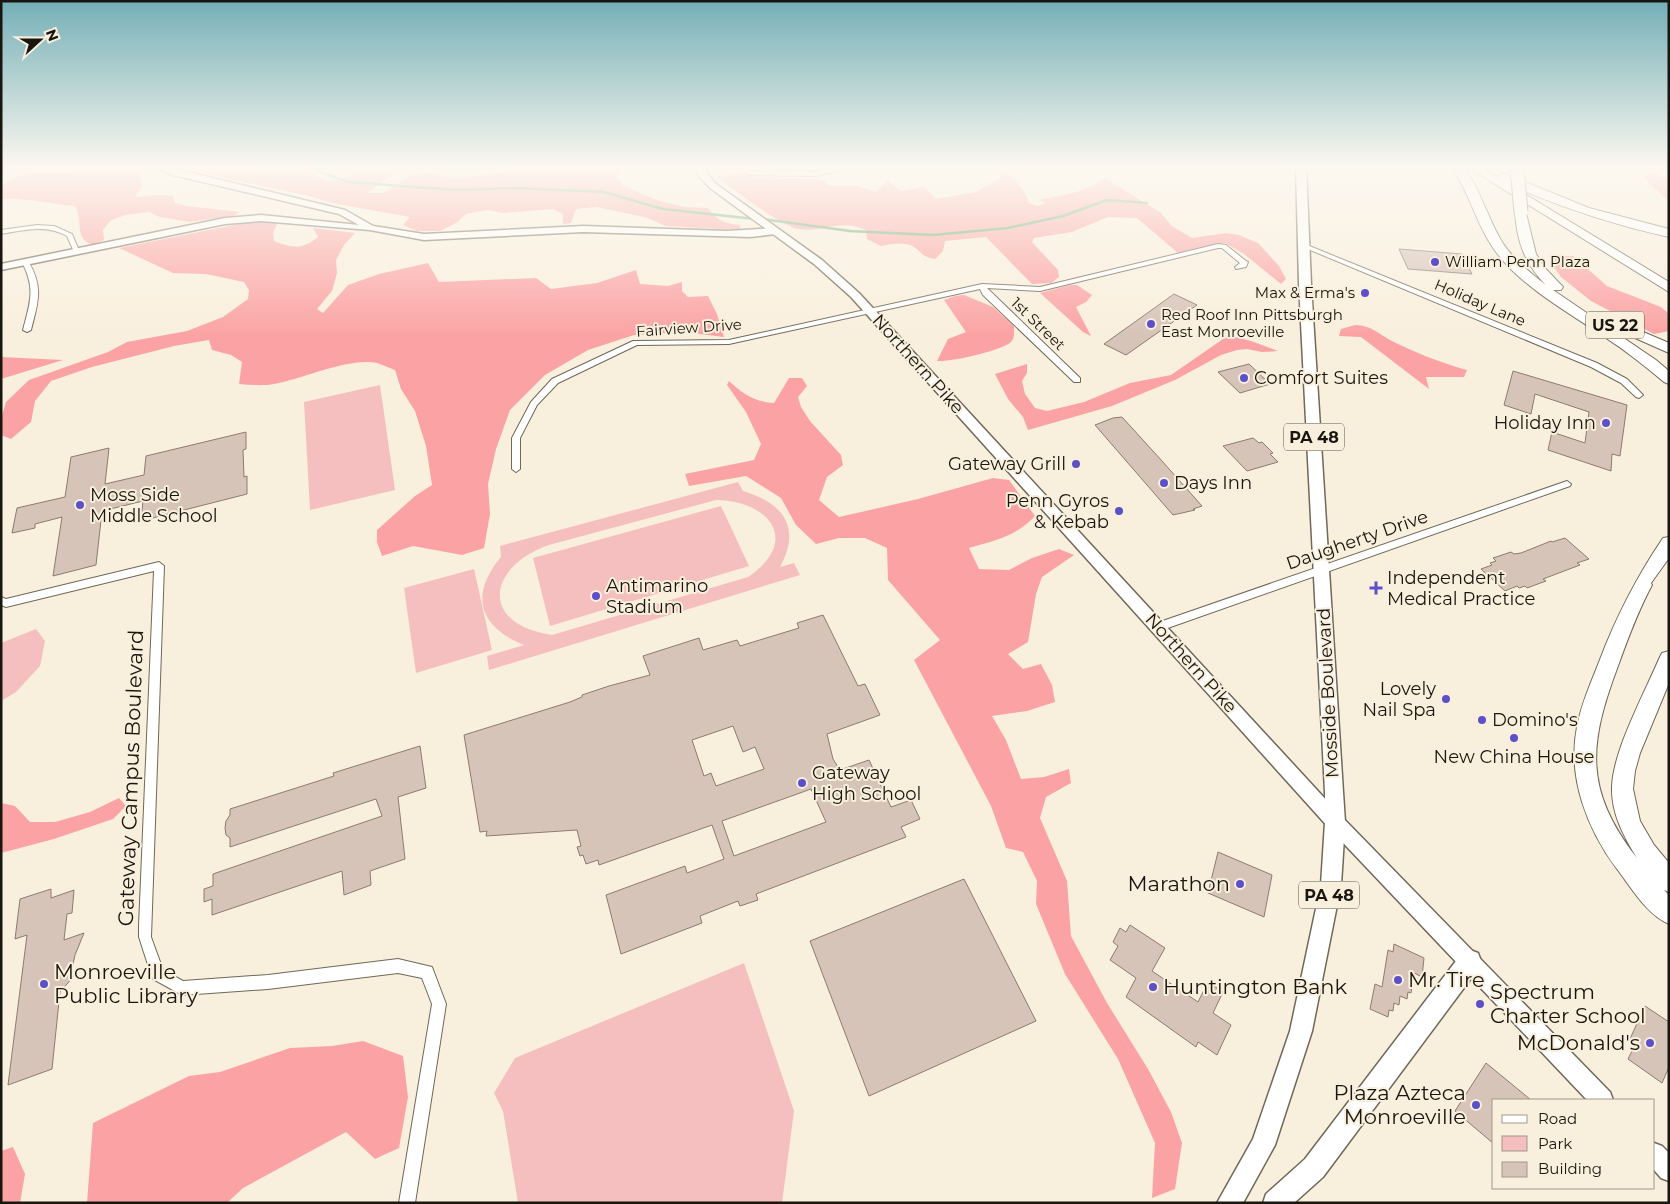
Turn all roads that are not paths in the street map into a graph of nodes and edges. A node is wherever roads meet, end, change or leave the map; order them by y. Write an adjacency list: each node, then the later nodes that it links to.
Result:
1 (228, 222): 16 (street)
2 (307, 222): 11 (street)
3 (360, 222): 11 (street)
4 (764, 222): 12 (main road, Northern Pike)
5 (1304, 222): 15 (main road, Mosside Boulevard / PA 48)
6 (1486, 222): 26 (highway)
7 (1521, 222): 23 (highway, bridge)
8 (1562, 222): 22 (highway)
9 (1575, 222): 20 (highway)
10 (1628, 222): 14 (highway)
11 (370, 228): 12 (street)
12 (776, 231): 24 (main road, Northern Pike)
13 (1, 232): 16 (street)
14 (1669, 233)
15 (1305, 246): 30 (street, Holiday Lane); 34 (main road, Mosside Boulevard / PA 48)
16 (77, 252): 17 (street)
17 (26, 262): 19 (street); 25 (street)
18 (1239, 266): 21 (street, Fairview Drive)
19 (1, 267)
20 (1669, 281)
21 (982, 286): 24 (street, Fairview Drive); 29 (street, 1st Street)
22 (1669, 288)
23 (1565, 295): 26 (highway); 27 (highway, US 22)
24 (871, 312): 31 (street, Fairview Drive); 36 (main road, Northern Pike)
25 (27, 330)
26 (1614, 336): 28 (highway)
27 (1669, 349)
28 (1669, 379)
29 (1077, 380)
30 (1639, 395)
31 (516, 469)
32 (1567, 484): 34 (street, Daugherty Drive)
33 (1669, 543): 40 (highway)
34 (1321, 570): 36 (street, Daugherty Drive); 38 (main road, Mosside Boulevard / PA 48)
35 (1, 601): 45 (street, Gateway Campus Boulevard)
36 (1158, 627): 38 (main road, Northern Pike)
37 (1669, 659): 39 (highway)
38 (1335, 822): 41 (main road, Northern Pike); 46 (main road, Mosside Boulevard / PA 48)
39 (1669, 881)
40 (1669, 912)
41 (1470, 961): 42 (main road, Northern Pike); 47 (main road)
42 (1601, 1099)
43 (1655, 1155): 44 (main road)
44 (1669, 1170)
45 (408, 1203)
46 (1229, 1203)
47 (1275, 1203)

